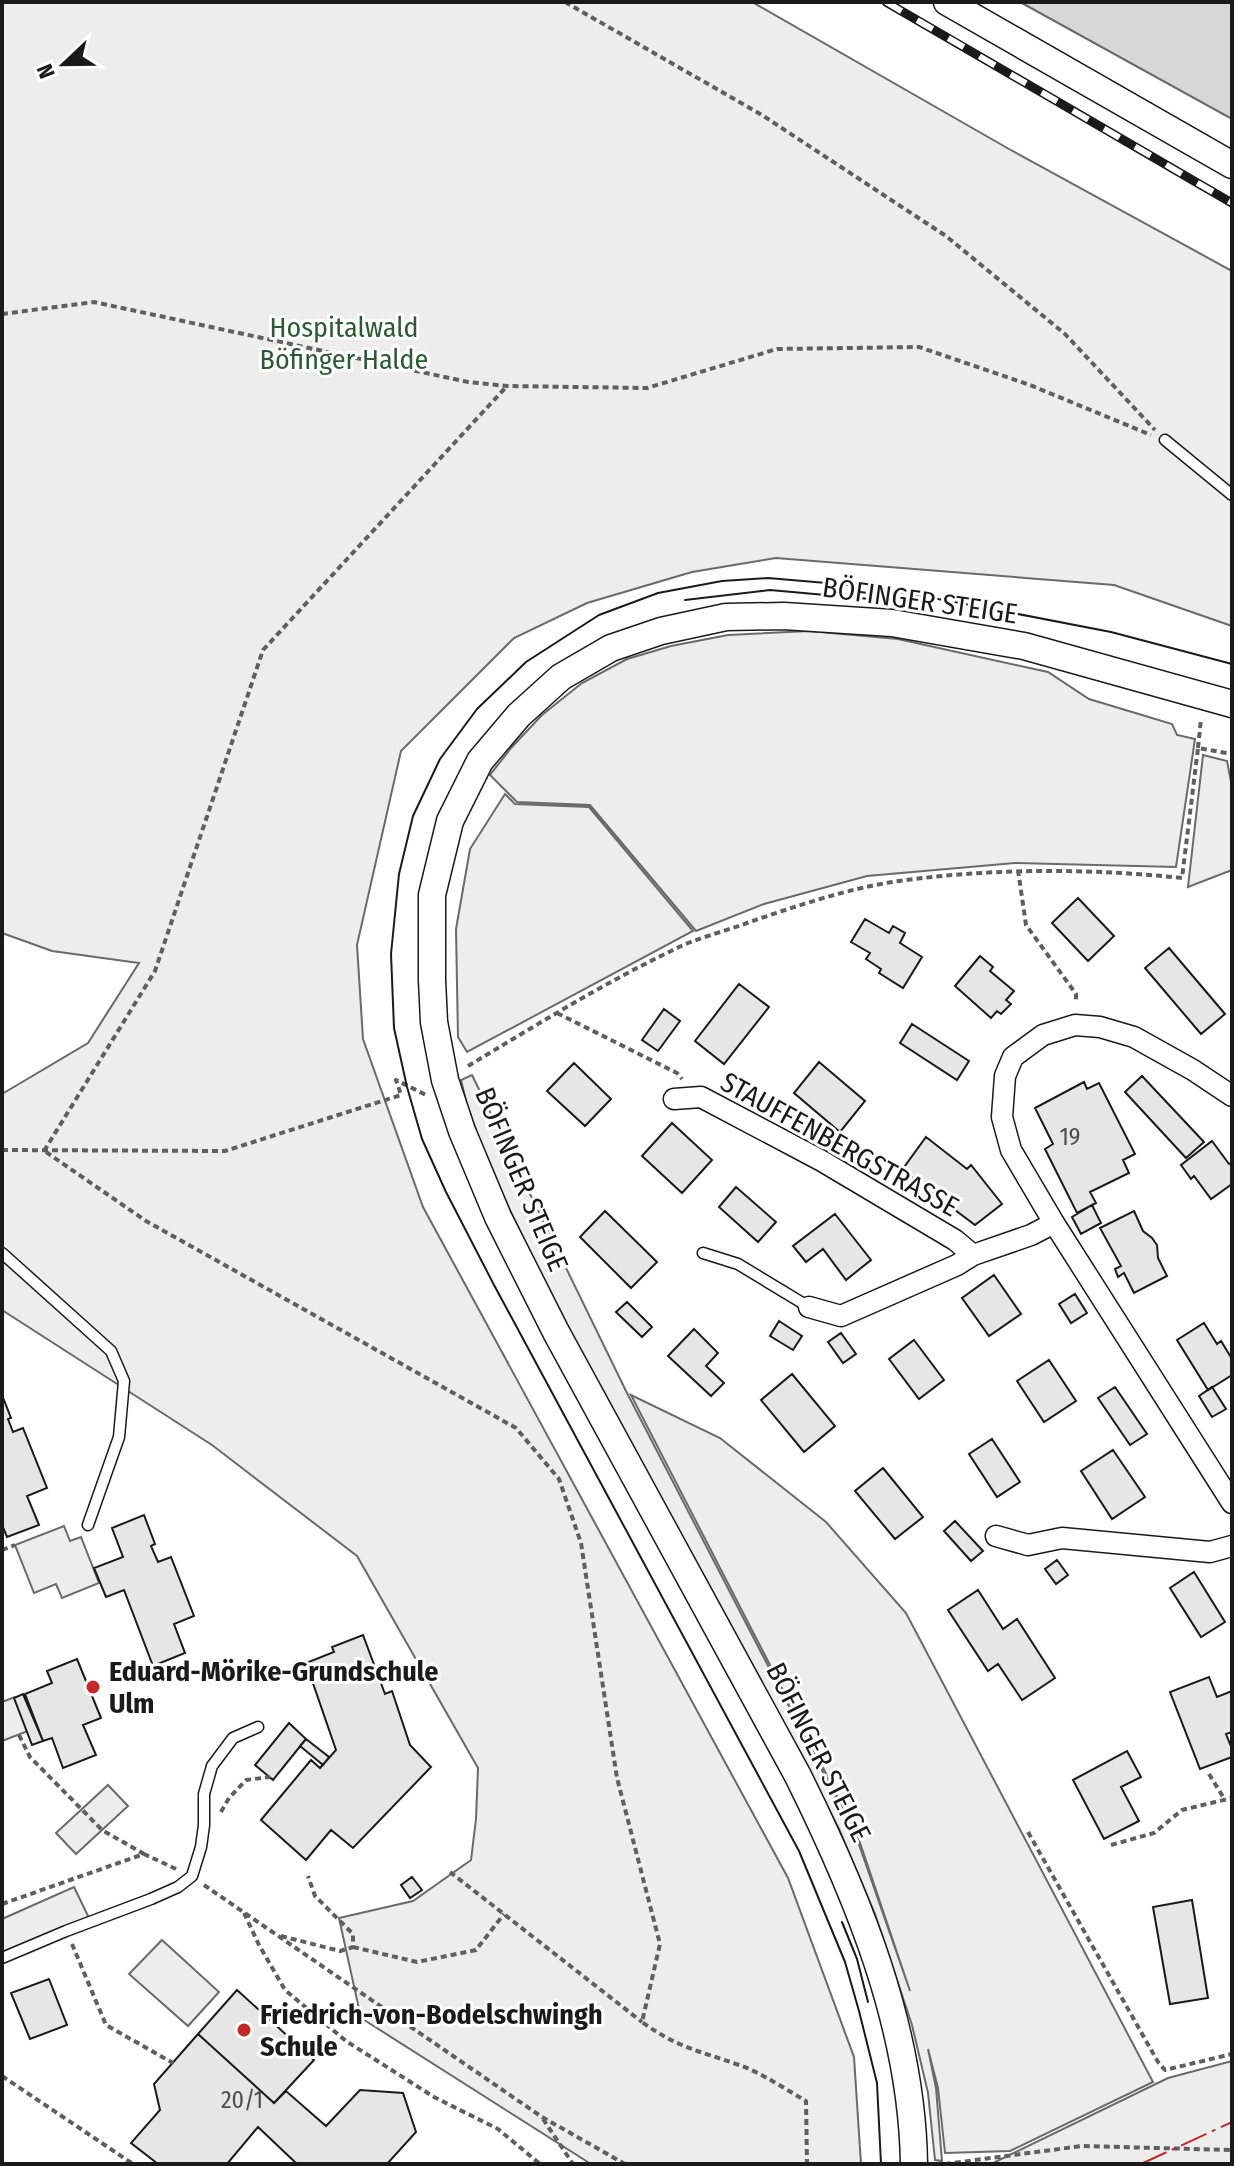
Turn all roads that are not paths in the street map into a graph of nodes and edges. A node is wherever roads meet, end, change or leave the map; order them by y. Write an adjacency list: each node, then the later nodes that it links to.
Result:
1 (947, 2): 2 (street)
2 (1232, 165)
3 (1165, 440): 4 (lane)
4 (1232, 495)
5 (1232, 704): 19 (street, BÖFINGER STEIGE)
6 (1232, 1096): 8 (street)
7 (674, 1099): 11 (street, STAUFFENBERGSTRASSE)
8 (1054, 1223): 11 (street, STAUFFENBERGSTRASSE); 13 (street)
9 (2, 1253): 14 (lane)
10 (703, 1253): 12 (lane, STAUFFENBERGSTRASSE)
11 (973, 1255): 12 (street, STAUFFENBERGSTRASSE)
12 (809, 1307)
13 (1232, 1503)
14 (88, 1525)
15 (996, 1536): 16 (street)
16 (1232, 1546)
17 (258, 1727): 18 (lane)
18 (2, 1958)
19 (914, 2164)

